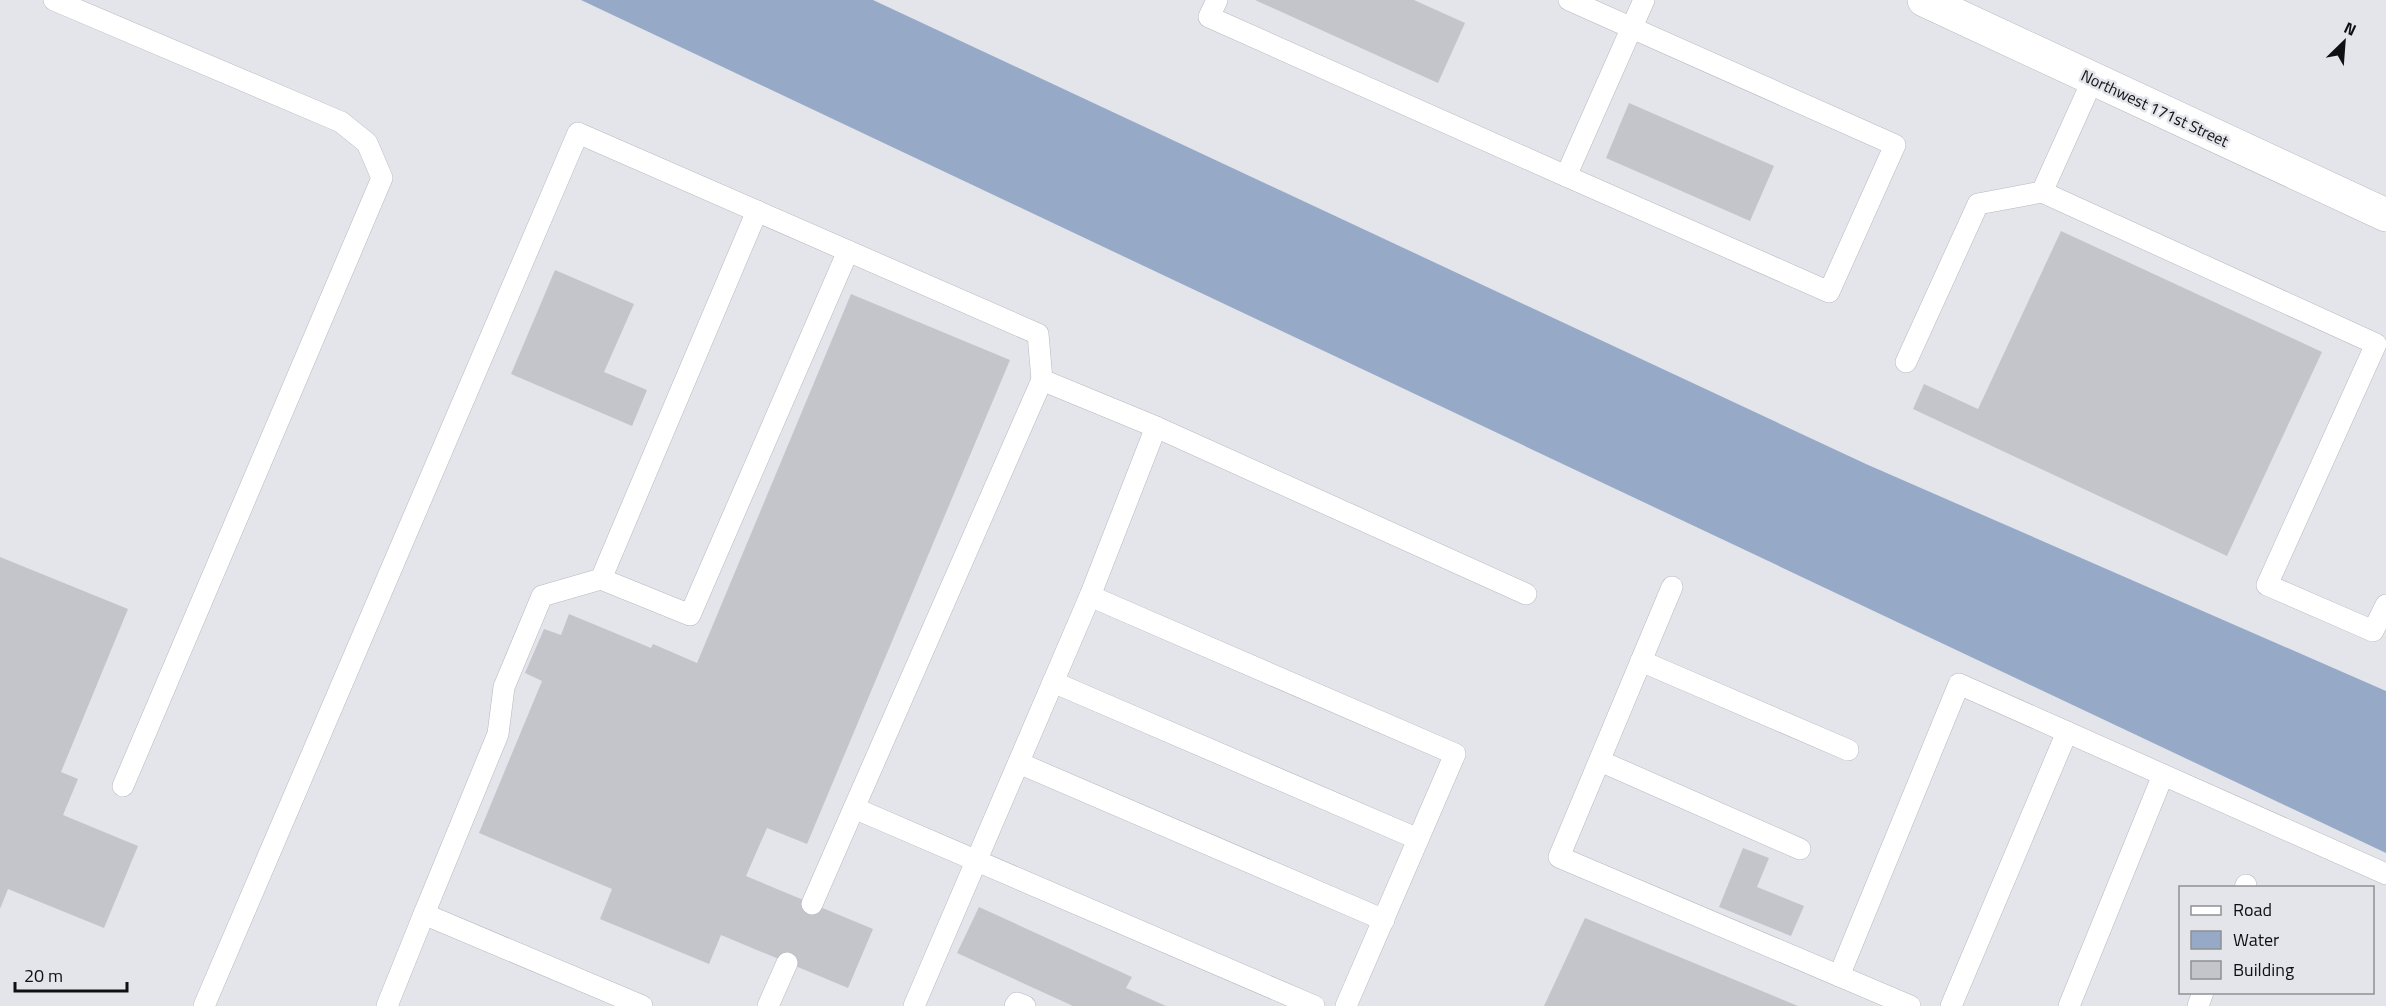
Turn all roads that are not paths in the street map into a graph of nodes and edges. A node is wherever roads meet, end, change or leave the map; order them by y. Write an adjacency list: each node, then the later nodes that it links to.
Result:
1 (54, 0): 29 (lane)
2 (1217, 0): 8 (lane)
3 (1569, 0): 6 (lane)
4 (1644, 0): 6 (lane)
5 (1924, 0): 7 (street, Northwest 171st Street)
6 (1632, 28): 8 (lane); 8 (lane)
7 (2093, 79): 9 (lane); 11 (street, Northwest 171st Street)
8 (1566, 176)
9 (2042, 192): 13 (lane); 14 (lane)
10 (757, 211): 12 (lane); 17 (lane); 40 (lane)
11 (2386, 215)
12 (848, 251): 15 (lane); 17 (lane)
13 (2381, 346): 21 (lane)
14 (1906, 362)
15 (1042, 380): 16 (lane); 30 (lane)
16 (1156, 427): 19 (lane); 20 (lane)
17 (601, 579): 36 (lane)
18 (1672, 587): 22 (lane)
19 (1526, 594)
20 (1090, 596): 23 (lane); 31 (lane)
21 (2386, 605)
22 (1641, 662): 25 (lane); 26 (lane)
23 (1053, 682): 27 (lane); 31 (lane)
24 (2067, 732): 28 (lane); 39 (lane); 50 (lane)
25 (1848, 750)
26 (1600, 761): 32 (lane); 39 (lane)
27 (1019, 763): 33 (lane); 37 (lane)
28 (2163, 775): 34 (lane); 51 (lane)
29 (123, 786)
30 (854, 808): 33 (lane); 35 (lane)
31 (1418, 839): 37 (lane)
32 (1800, 849)
33 (976, 860): 44 (lane); 47 (lane)
34 (2386, 874)
35 (812, 904)
36 (424, 914): 41 (lane); 42 (lane)
37 (1384, 920): 48 (lane)
38 (787, 963): 43 (lane)
39 (1839, 976): 49 (lane)
40 (204, 1006)
41 (387, 1006)
42 (642, 1006)
43 (768, 1006)
44 (914, 1006)
45 (1016, 1006): 46 (lane)
46 (1025, 1006)
47 (1314, 1006)
48 (1346, 1006)
49 (1910, 1006)
50 (1951, 1006)
51 (2069, 1006)

